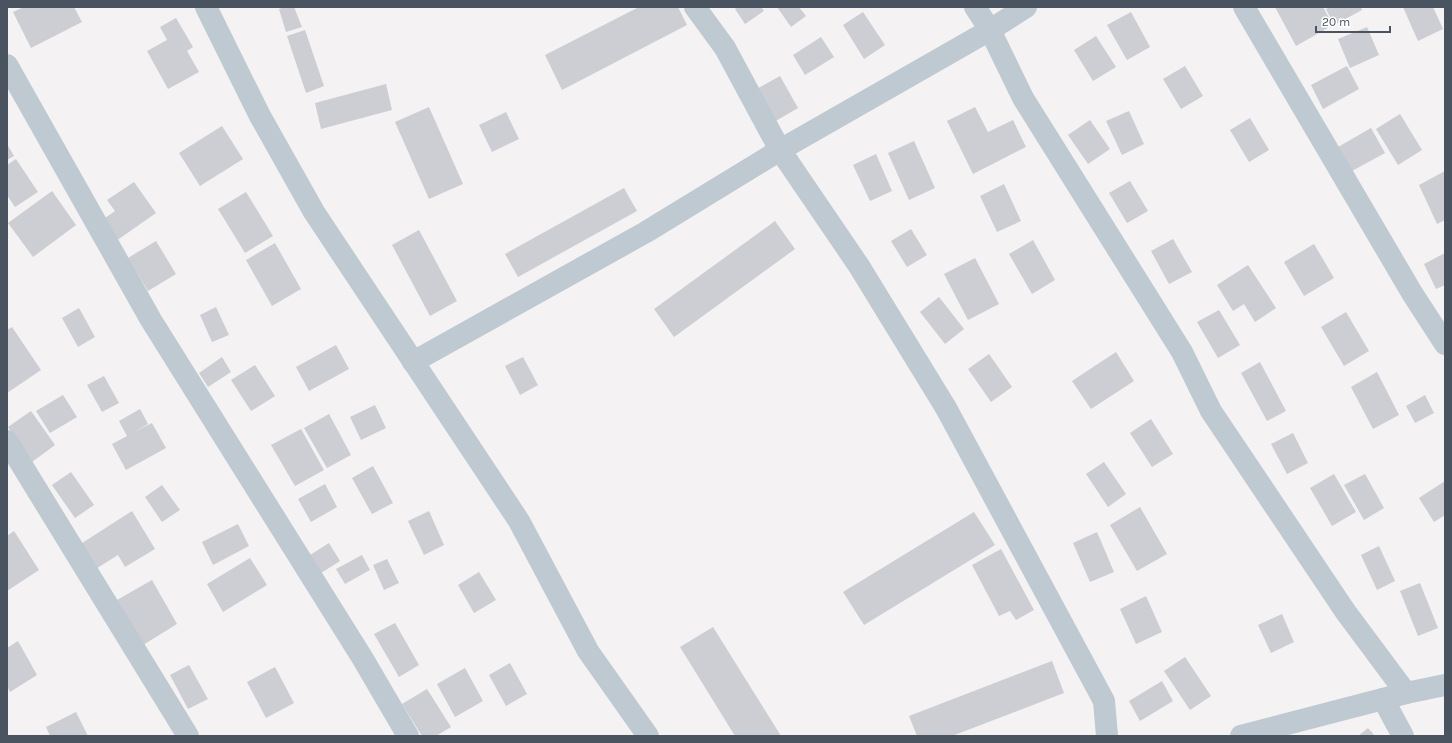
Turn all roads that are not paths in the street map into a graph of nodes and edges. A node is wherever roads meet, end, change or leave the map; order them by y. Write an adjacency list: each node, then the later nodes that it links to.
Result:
1 (206, 7): 10 (street)
2 (695, 7): 8 (street)
3 (975, 7): 6 (street)
4 (1026, 7): 6 (street)
5 (1244, 7): 9 (street)
6 (990, 30): 8 (street); 13 (street)
7 (7, 65): 16 (street)
8 (780, 150): 10 (street); 18 (street)
9 (1445, 344)
10 (413, 362): 17 (street)
11 (7, 441): 15 (street)
12 (1445, 685): 13 (street)
13 (1406, 693): 14 (street)
14 (1383, 698): 19 (street); 20 (street)
15 (188, 736)
16 (408, 736)
17 (648, 736)
18 (1108, 736)
19 (1241, 736)
20 (1403, 736)

